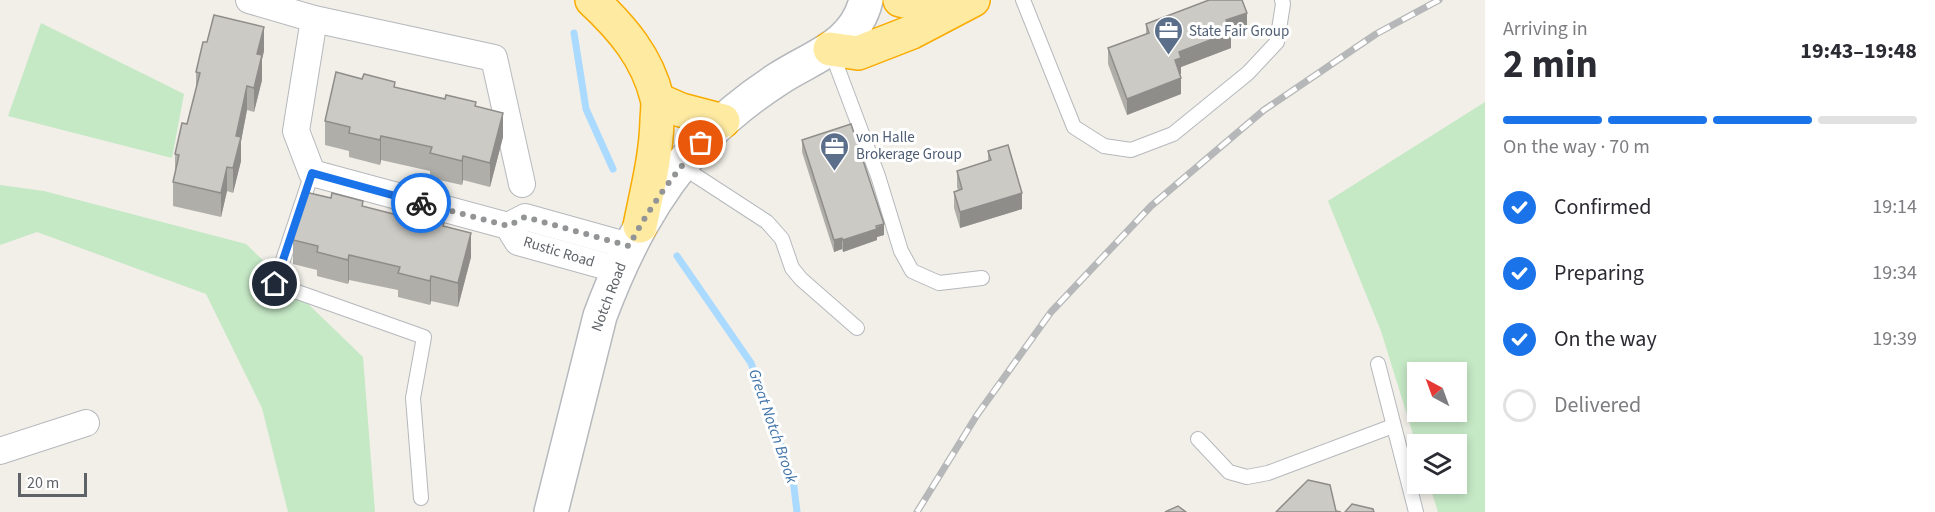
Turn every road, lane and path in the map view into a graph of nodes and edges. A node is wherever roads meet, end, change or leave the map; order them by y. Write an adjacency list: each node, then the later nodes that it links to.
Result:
1 (249, 0): 8 (street)
2 (592, 0): 10 (highway)
3 (866, 0): 9 (street, Notch Road)
4 (900, 0): 7 (highway)
5 (1023, 0): 6 (lane)
6 (1282, 0)
7 (971, 1): 9 (highway)
8 (314, 19): 13 (street); 14 (street)
9 (830, 49): 11 (street, Notch Road); 16 (lane)
10 (658, 100): 11 (highway); 15 (highway)
11 (723, 122): 12 (street, Notch Road)
12 (681, 166): 15 (street, Notch Road); 17 (lane)
13 (312, 173): 15 (street, Rustic Road); 23 (lane)
14 (522, 184)
15 (629, 247): 24 (street, Notch Road)
16 (982, 278)
17 (857, 328)
18 (1378, 364): 20 (lane)
19 (86, 423): 22 (street)
20 (1393, 426): 21 (lane); 25 (lane)
21 (1198, 439)
22 (0, 451)
23 (421, 498)
24 (550, 512)
25 (1416, 512)

